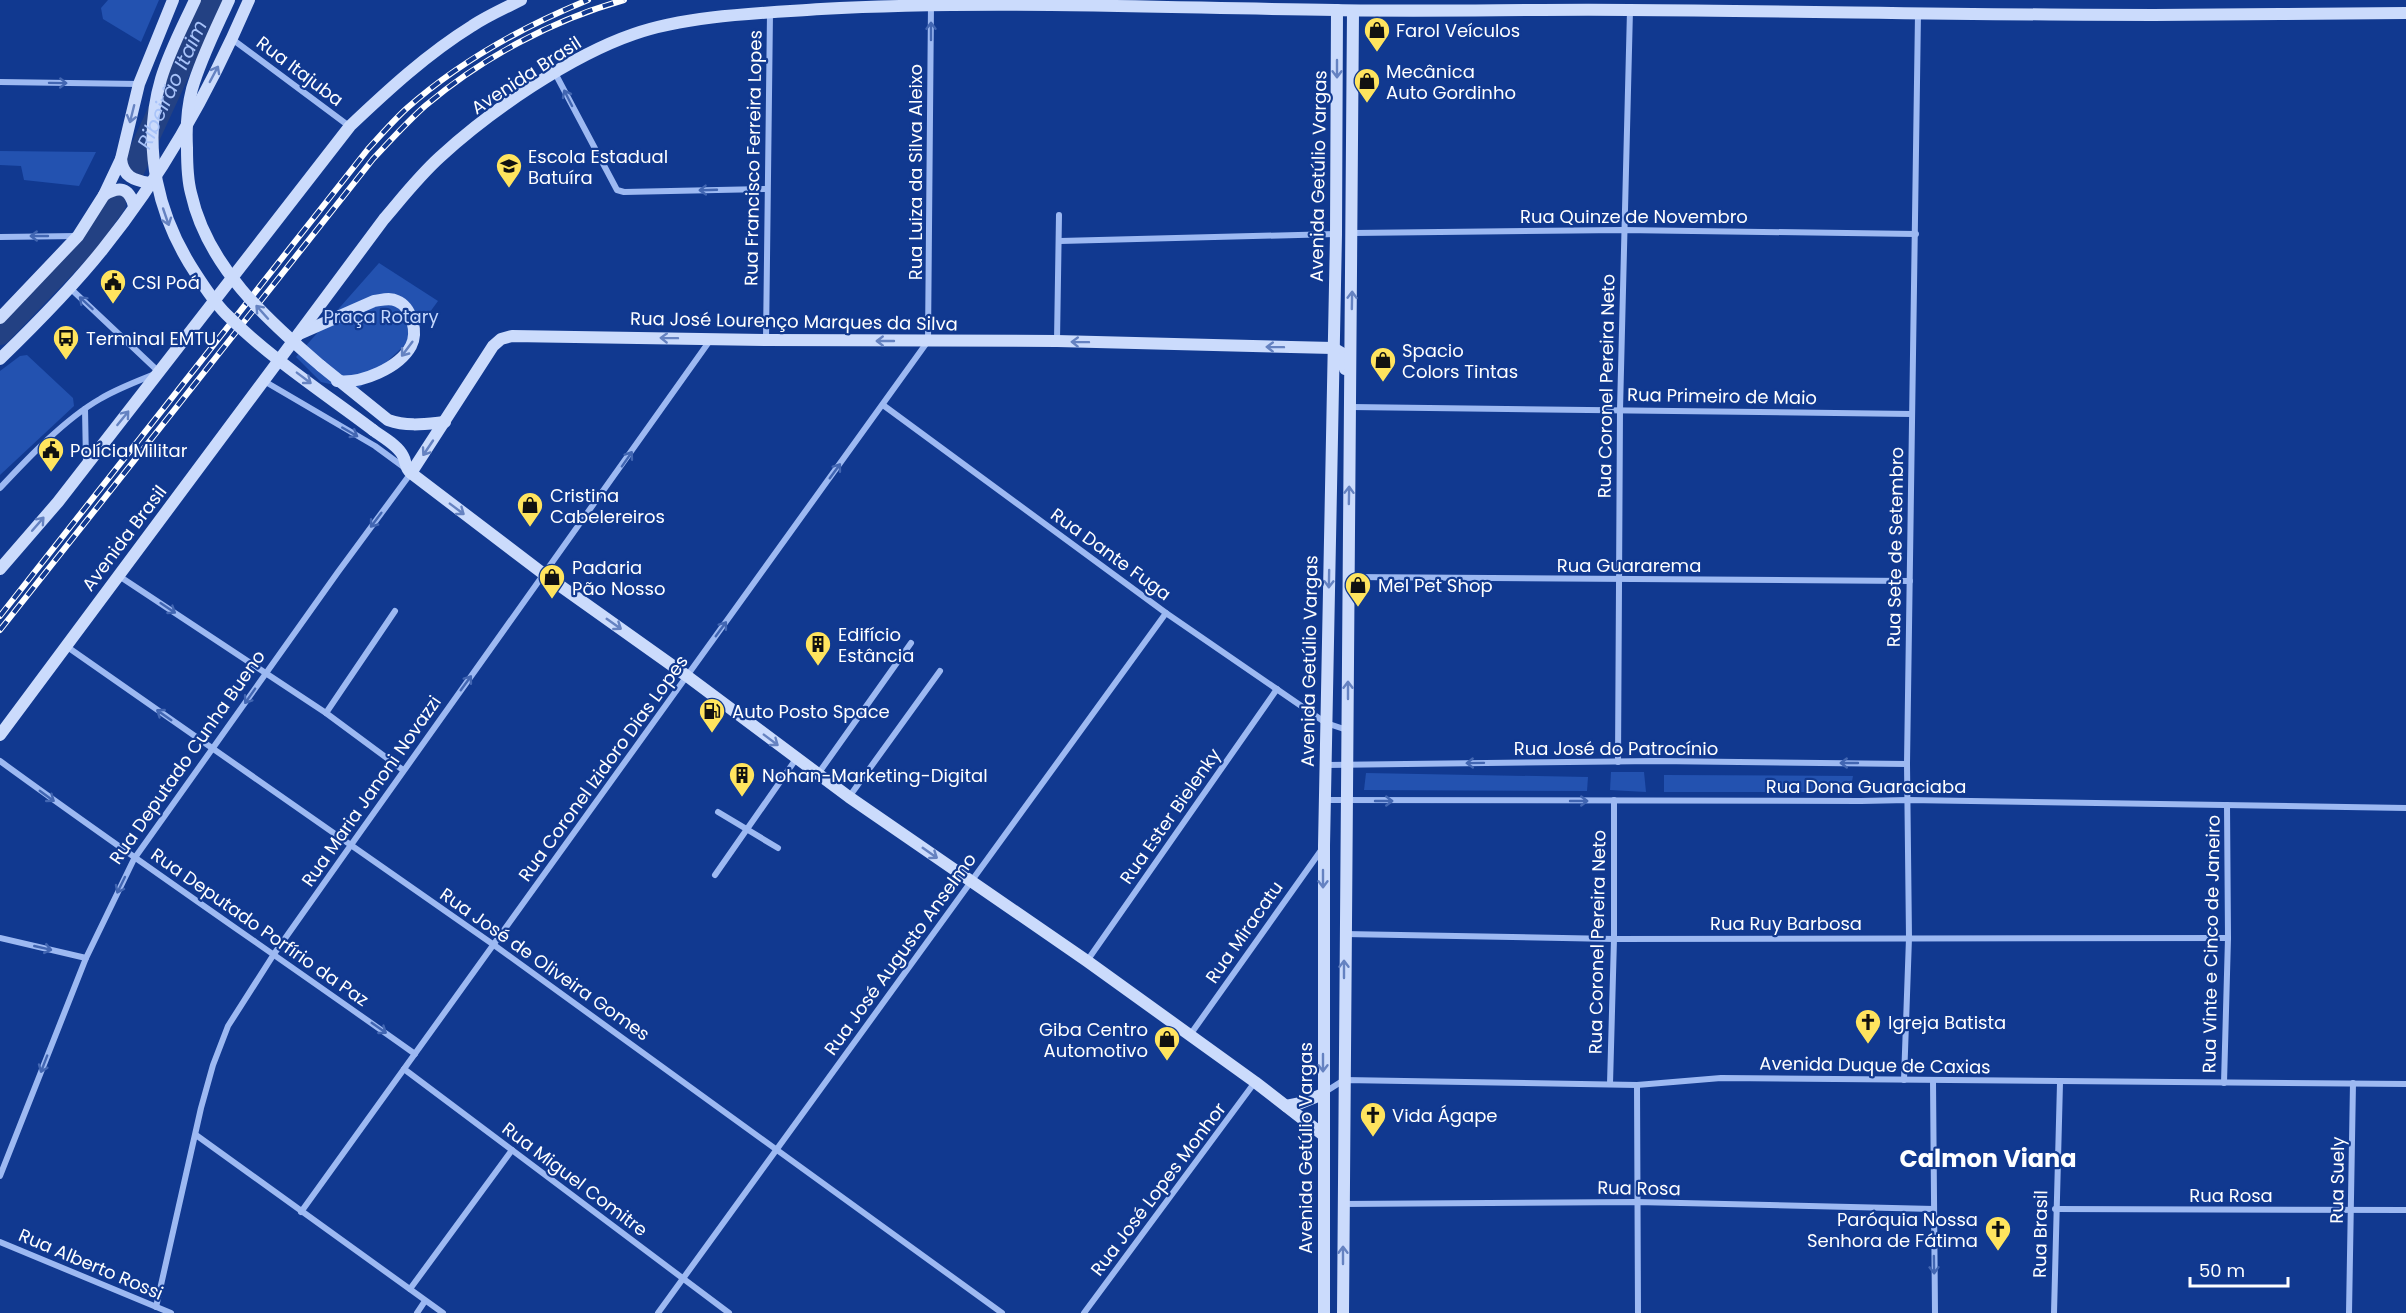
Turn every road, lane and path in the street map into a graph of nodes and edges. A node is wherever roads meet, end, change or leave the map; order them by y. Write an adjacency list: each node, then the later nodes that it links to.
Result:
1 (173, 0): 16 (main road)
2 (195, 0): 50 (main road, one-way to 50, bridge)
3 (229, 0): 42 (main road, one-way to 3, bridge)
4 (249, 0): 13 (main road)
5 (521, 0): 17 (main road)
6 (931, 4): 7 (main road, Avenida Brasil); 10 (main road, Avenida Brasil); 36 (street, Rua Luiza da Silva Aleixo, one-way to 6)
7 (1337, 10): 9 (main road, Avenida Brasil); 26 (main road, Avenida Getúlio Vargas, one-way to 26)
8 (1630, 10): 9 (main road, Avenida Brasil); 12 (main road, Avenida Brasil); 24 (street, Rua Coronel Pereira Neto)
9 (1353, 11): 25 (main road, Avenida Getúlio Vargas)
10 (770, 12): 14 (main road, Avenida Brasil); 20 (street, Rua Francisco Ferreira Lopes)
11 (2406, 13): 12 (main road, Avenida Brasil)
12 (1918, 14): 27 (street, Rua Sete de Setembro)
13 (232, 39): 17 (street, Rua Itajuba); 19 (main road, one-way to 13)
14 (555, 73): 20 (street, one-way to 14); 33 (main road, Avenida Brasil)
15 (0, 82): 16 (street, one-way to 16)
16 (139, 84): 18 (main road, one-way to 18)
17 (350, 126): 40 (main road)
18 (121, 159): 19 (main road); 21 (main road)
19 (149, 183): 22 (main road)
20 (767, 189): 35 (street, Rua Francisco Ferreira Lopes)
21 (104, 195): 22 (main road); 28 (main road)
22 (134, 206): 31 (main road)
23 (1059, 215): 30 (street)
24 (1623, 230): 25 (street, Rua Quinze de Novembro); 27 (street, Rua Quinze de Novembro); 46 (street, Rua Coronel Pereira Neto)
25 (1353, 233): 44 (main road, Avenida Getúlio Vargas, one-way to 25)
26 (1336, 234): 30 (street); 38 (main road, Avenida Getúlio Vargas)
27 (1916, 234): 47 (street, Rua Sete de Setembro)
28 (78, 236): 29 (street, one-way to 29); 32 (main road)
29 (0, 237)
30 (1060, 241): 37 (street)
31 (69, 288): 39 (main road); 40 (street, one-way to 31)
32 (0, 318)
33 (298, 335): 41 (main road, Avenida Brasil); 42 (main road, one-way to 42)
34 (712, 339): 35 (main road, Rua José Lourenço Marques da Silva); 48 (main road, Rua José Lourenço Marques da Silva, one-way to 48); 53 (street, Rua Maria Janoni Novazzi, one-way to 34)
35 (766, 340): 36 (main road, Rua José Lourenço Marques da Silva, one-way to 35)
36 (928, 341): 37 (main road, Rua José Lourenço Marques da Silva); 43 (street, Rua Coronel Izidoro Dias Lopes)
37 (1057, 341): 38 (main road, Rua José Lourenço Marques da Silva, one-way to 37)
38 (1333, 348): 44 (main road); 67 (main road, Avenida Getúlio Vargas, one-way to 67)
39 (0, 359)
40 (159, 372): 45 (street); 49 (main road, one-way to 40)
41 (263, 381): 50 (street, one-way to 50); 54 (main road, Avenida Brasil)
42 (337, 381): 48 (main road)
43 (883, 405): 59 (street, Rua Dante Fuga); 64 (street, Rua Coronel Izidoro Dias Lopes, one-way to 43)
44 (1351, 407): 46 (street, Rua Primeiro de Maio); 55 (main road, Avenida Getúlio Vargas, one-way to 44)
45 (85, 409): 49 (street); 51 (street)
46 (1620, 410): 47 (street, Rua Primeiro de Maio); 56 (street, Rua Coronel Pereira Neto)
47 (1912, 414): 57 (street, Rua Sete de Setembro)
48 (445, 422): 50 (main road, Rua Deputado Cunha Bueno, one-way to 50)
49 (86, 463): 52 (main road, one-way to 49)
50 (408, 471): 53 (main road, one-way to 53); 63 (street, Rua Deputado Cunha Bueno, one-way to 63)
51 (0, 488)
52 (0, 569)
53 (545, 575): 64 (main road, one-way to 64); 77 (street, Rua Maria Janoni Novazzi, one-way to 53)
54 (119, 576): 61 (main road, Avenida Brasil); 63 (street, one-way to 63)
55 (1347, 577): 56 (street, Rua Guararema); 68 (main road, Avenida Getúlio Vargas, one-way to 55)
56 (1620, 580): 57 (street, Rua Guararema); 73 (street, Rua Coronel Pereira Neto)
57 (1910, 581): 75 (street, Rua Sete de Setembro)
58 (395, 611): 66 (street)
59 (1166, 613): 65 (street, Rua Dante Fuga); 93 (street, Rua José Augusto Anselmo)
60 (911, 644): 78 (street)
61 (66, 646): 69 (main road, Avenida Brasil); 70 (street, Rua José de Oliveira Gomes, one-way to 61)
62 (940, 671): 79 (street)
63 (265, 674): 66 (street); 70 (street, Rua Deputado Cunha Bueno, one-way to 70)
64 (687, 676): 71 (main road, one-way to 71); 99 (street, Rua Coronel Izidoro Dias Lopes)
65 (1277, 689): 67 (street, Rua Dante Fuga); 102 (street, Rua Ester Bielenky)
66 (326, 713): 77 (street)
67 (1326, 723): 68 (street, Rua Dante Fuga); 76 (main road, Avenida Getúlio Vargas)
68 (1347, 730): 74 (main road, Avenida Getúlio Vargas)
69 (0, 735)
70 (212, 749): 88 (street, Rua José de Oliveira Gomes); 91 (street, Rua Deputado Cunha Bueno)
71 (796, 759): 78 (main road); 87 (street)
72 (0, 761): 91 (street, Rua Deputado Porfírio da Paz, one-way to 91)
73 (1618, 762): 74 (street, Rua José do Patrocínio, one-way to 74); 75 (street, Rua José do Patrocínio, one-way to 73)
74 (1347, 764): 76 (street, Rua José do Patrocínio); 83 (main road, Avenida Getúlio Vargas)
75 (1907, 764): 82 (street, Rua Sete de Setembro)
76 (1325, 765): 80 (main road, Avenida Getúlio Vargas)
77 (403, 770): 88 (street, Rua Maria Janoni Novazzi)
78 (818, 775): 79 (main road)
79 (849, 797): 93 (main road, one-way to 93)
80 (1326, 800): 83 (street, Rua Dona Guaraciaba); 89 (main road, Avenida Getúlio Vargas)
81 (1614, 800): 82 (street, Rua Dona Guaraciaba); 83 (street, Rua Dona Guaraciaba, one-way to 81); 98 (street, Rua Coronel Pereira Neto)
82 (1908, 800): 84 (street, Rua Dona Guaraciaba); 96 (street, Rua Sete de Setembro)
83 (1347, 801): 94 (main road, Avenida Getúlio Vargas)
84 (2227, 805): 85 (street, Rua Dona Guaraciaba); 97 (street, Rua Vinte e Cinco de Janeiro)
85 (2406, 808)
86 (718, 812): 87 (street)
87 (746, 830): 90 (street); 92 (street)
88 (351, 845): 99 (street, Rua José de Oliveira Gomes); 100 (street, Rua Maria Janoni Novazzi)
89 (1324, 846): 103 (street, Rua Miracatu); 116 (main road, Avenida Getúlio Vargas, one-way to 116)
90 (778, 848)
91 (134, 859): 100 (street, Rua Deputado Porfírio da Paz); 101 (street, Rua Deputado Cunha Bueno, one-way to 101)
92 (715, 875)
93 (971, 882): 102 (main road); 120 (street, Rua José Augusto Anselmo)
94 (1344, 933): 98 (street, Rua Ruy Barbosa); 106 (main road, Avenida Getúlio Vargas, one-way to 94)
95 (0, 938): 101 (street, one-way to 101)
96 (1909, 938): 97 (street, Rua Ruy Barbosa); 98 (street, Rua Ruy Barbosa); 107 (street, Rua Sete de Setembro)
97 (2228, 938): 111 (street, Rua Vinte e Cinco de Janeiro)
98 (1614, 939): 113 (street, Rua Coronel Pereira Neto)
99 (494, 945): 104 (street, Rua Coronel Izidoro Dias Lopes); 120 (street, Rua José de Oliveira Gomes)
100 (274, 954): 104 (street, Rua Deputado Porfírio da Paz, one-way to 104); 119 (street, Rua Maria Janoni Novazzi)
101 (86, 958): 122 (street, Rua Deputado Cunha Bueno, one-way to 122)
102 (1087, 960): 103 (main road)
103 (1190, 1035): 109 (main road)
104 (415, 1054): 105 (street, Rua Coronel Izidoro Dias Lopes)
105 (404, 1069): 121 (street, Rua Miguel Comitre); 129 (street, Rua Coronel Izidoro Dias Lopes)
106 (1344, 1080): 113 (street, Avenida Duque de Caxias); 116 (street); 124 (main road, Avenida Getúlio Vargas)
107 (1904, 1080): 108 (street, Avenida Duque de Caxias); 115 (street, Avenida Duque de Caxias)
108 (1933, 1081): 110 (street, Avenida Duque de Caxias); 125 (street)
109 (1255, 1082): 117 (main road); 141 (street, Rua José Lopes Monhor)
110 (2060, 1083): 111 (street, Avenida Duque de Caxias); 126 (street, Rua Brasil)
111 (2224, 1083): 112 (street, Avenida Duque de Caxias)
112 (2354, 1083): 114 (street, Avenida Duque de Caxias); 127 (street, Rua Suely)
113 (1610, 1084): 115 (street, Avenida Duque de Caxias)
114 (2406, 1084)
115 (1638, 1085): 123 (street)
116 (1323, 1094): 117 (main road); 118 (main road, Avenida Getúlio Vargas)
117 (1286, 1106): 118 (main road)
118 (1322, 1134): 142 (main road, Avenida Getúlio Vargas)
119 (196, 1135): 129 (street); 134 (street, Rua Maria Janoni Novazzi)
120 (777, 1148): 131 (street, Rua José Augusto Anselmo); 140 (street, Rua José de Oliveira Gomes)
121 (512, 1150): 131 (street, Rua Miguel Comitre); 132 (street)
122 (0, 1176)
123 (1636, 1202): 124 (street, Rua Rosa); 125 (street, Rua Rosa); 144 (street)
124 (1343, 1204): 143 (main road, Avenida Getúlio Vargas, one-way to 124)
125 (1934, 1209): 145 (street, one-way to 145)
126 (2055, 1209): 127 (street, Rua Rosa); 146 (street, Rua Brasil)
127 (2351, 1210): 128 (street, Rua Rosa); 147 (street, Rua Suely)
128 (2406, 1210)
129 (302, 1212): 132 (street)
130 (0, 1242): 134 (street, Rua Alberto Rossi)
131 (682, 1278): 138 (street, Rua José Augusto Anselmo); 139 (street, Rua Miguel Comitre)
132 (410, 1289): 133 (street)
133 (425, 1300): 136 (street); 137 (street)
134 (156, 1307): 135 (street, Rua Alberto Rossi)
135 (171, 1313)
136 (417, 1313)
137 (443, 1313)
138 (658, 1313)
139 (729, 1313)
140 (1002, 1313)
141 (1084, 1313)
142 (1324, 1313)
143 (1343, 1313)
144 (1638, 1313)
145 (1935, 1313)
146 (2054, 1313)
147 (2349, 1313)

